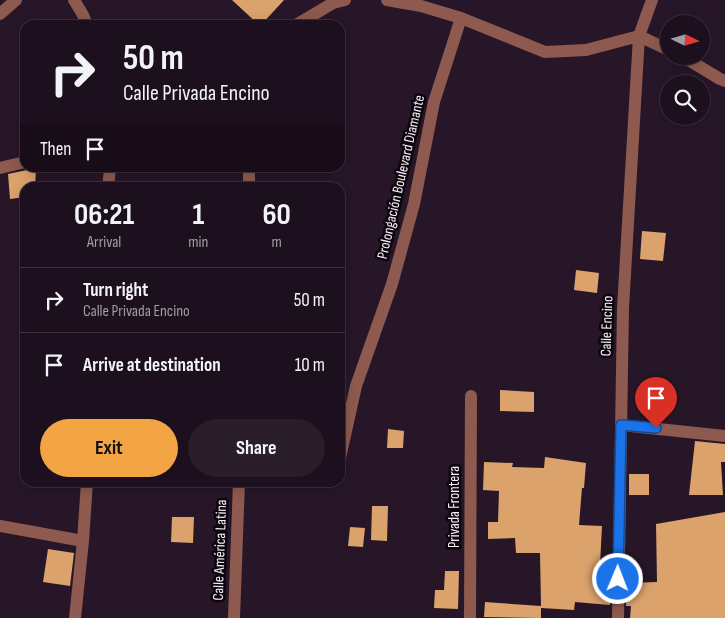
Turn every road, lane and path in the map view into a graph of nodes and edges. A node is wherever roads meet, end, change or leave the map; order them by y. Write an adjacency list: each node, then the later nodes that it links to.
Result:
1 (16, 0): 6 (street)
2 (74, 0): 8 (street)
3 (345, 0): 9 (street)
4 (387, 0): 7 (street)
5 (652, 0): 10 (street, Calle Encino)
6 (0, 14)
7 (461, 18): 10 (street); 18 (street, Prolongación Boulevard Diamante)
8 (85, 20)
9 (304, 20)
10 (639, 36): 11 (street); 17 (street, Calle Encino)
11 (660, 46)
12 (697, 65): 13 (street)
13 (725, 81)
14 (20, 163): 15 (street)
15 (0, 168)
16 (471, 396): 26 (street, Privada Frontera)
17 (621, 425): 19 (street); 27 (street, Calle Encino)
18 (345, 436)
19 (725, 436)
20 (87, 487): 23 (street)
21 (239, 487): 25 (street, Calle América Latina)
22 (0, 526): 23 (street)
23 (83, 541): 24 (street)
24 (75, 618)
25 (234, 618)
26 (470, 618)
27 (618, 618)

